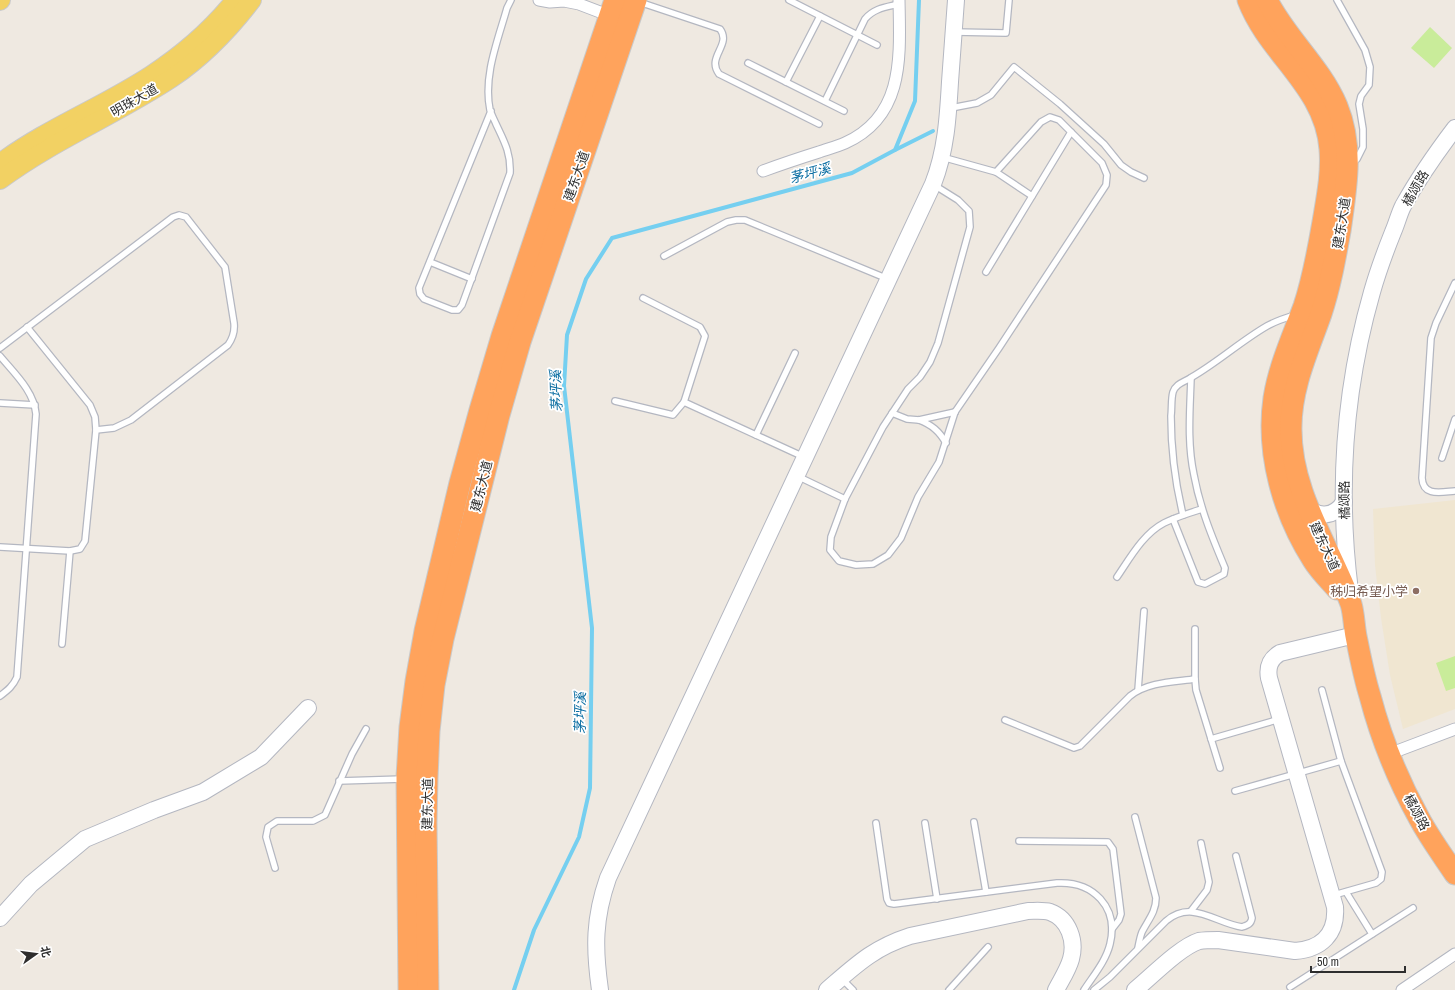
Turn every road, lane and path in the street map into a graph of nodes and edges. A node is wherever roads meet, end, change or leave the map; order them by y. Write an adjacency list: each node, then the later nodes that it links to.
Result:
1 (235, 0): 27 (main road, 明珠大道)
2 (252, 0): 32 (main road, 明珠大道)
3 (511, 0): 21 (lane)
4 (539, 0): 12 (street)
5 (789, 0): 13 (lane)
6 (956, 0): 14 (street)
7 (1009, 0): 14 (lane)
8 (1248, 0): 42 (highway, 建东大道)
9 (1267, 0): 28 (highway, 建东大道)
10 (1336, 0): 28 (lane)
11 (900, 2): 15 (lane); 29 (street)
12 (626, 6): 23 (lane); 92 (highway, 建东大道)
13 (820, 16): 15 (lane); 18 (lane)
14 (954, 32): 20 (street)
15 (857, 35): 16 (lane); 19 (lane)
16 (877, 45)
17 (748, 63): 18 (lane)
18 (786, 82): 19 (lane)
19 (825, 101): 22 (lane)
20 (948, 109): 26 (street); 31 (lane)
21 (490, 111): 36 (lane); 38 (lane)
22 (844, 111)
23 (819, 124)
24 (1455, 128): 65 (street, 橘颂路)
25 (1071, 132): 30 (lane); 34 (lane); 52 (lane)
26 (942, 157): 30 (lane); 33 (street)
27 (0, 163)
28 (1348, 166): 42 (highway, 建东大道)
29 (763, 171)
30 (996, 172): 34 (lane)
31 (1144, 178)
32 (0, 180)
33 (933, 184): 39 (street); 53 (lane)
34 (1032, 196): 37 (lane)
35 (664, 256): 39 (lane)
36 (430, 262): 38 (lane); 38 (lane)
37 (986, 272)
38 (472, 278)
39 (888, 280): 59 (street)
40 (1455, 283): 62 (lane)
41 (643, 298): 49 (lane)
42 (1311, 313): 47 (lane); 64 (highway, 建东大道); 73 (highway, 建东大道)
43 (27, 327): 44 (lane); 56 (lane); 56 (lane)
44 (0, 348)
45 (794, 352): 57 (lane)
46 (0, 356): 51 (lane)
47 (1191, 378): 66 (lane); 67 (lane)
48 (615, 400): 49 (lane)
49 (684, 402): 57 (lane)
50 (0, 403): 51 (lane)
51 (35, 405): 70 (lane)
52 (955, 412): 55 (lane); 58 (lane)
53 (892, 413): 55 (lane); 63 (lane)
54 (1455, 419): 60 (lane)
55 (919, 420): 58 (lane)
56 (96, 430): 71 (lane)
57 (756, 435): 59 (lane)
58 (946, 443): 63 (lane)
59 (805, 457): 61 (street)
60 (1442, 458)
61 (796, 476): 63 (lane); 119 (street)
62 (1455, 491)
63 (845, 499)
64 (1305, 501): 65 (street); 73 (highway, 建东大道)
65 (1344, 502): 73 (street, 橘颂路)
66 (1202, 509): 67 (lane); 68 (lane)
67 (1184, 515): 68 (lane)
68 (1173, 519): 72 (lane)
69 (0, 547): 70 (lane)
70 (26, 548): 71 (lane); 81 (lane)
71 (70, 551): 77 (lane)
72 (1117, 577)
73 (1352, 606): 76 (highway, 橘颂路)
74 (1144, 611): 79 (lane)
75 (1195, 629): 78 (lane)
76 (1355, 634): 83 (street); 88 (highway, 橘颂路)
77 (62, 644)
78 (1195, 679): 79 (lane); 87 (lane)
79 (1138, 690): 84 (lane)
80 (1322, 690): 89 (lane)
81 (0, 696)
82 (308, 708): 109 (street)
83 (1280, 719): 87 (lane); 91 (street)
84 (1005, 720)
85 (366, 729): 93 (lane)
86 (1455, 729): 88 (street)
87 (1211, 739): 90 (lane)
88 (1389, 754): 103 (highway, 橘颂路)
89 (1340, 761): 91 (lane); 105 (lane)
90 (1220, 768)
91 (1296, 773): 94 (lane); 105 (street)
92 (417, 779): 93 (lane); 117 (highway, 建东大道); 118 (highway, 建东大道)
93 (339, 781): 102 (lane)
94 (1235, 791)
95 (1134, 817): 113 (lane)
96 (974, 822): 104 (lane)
97 (876, 823): 106 (lane)
98 (925, 823): 106 (lane)
99 (1019, 841): 110 (lane)
100 (1201, 843): 108 (lane)
101 (1236, 856): 108 (lane)
102 (275, 868)
103 (1455, 874)
104 (986, 892): 106 (lane); 110 (lane)
105 (1339, 894): 111 (lane); 126 (street)
106 (937, 899)
107 (1413, 908): 111 (lane)
108 (1191, 911): 113 (lane)
109 (0, 918)
110 (1112, 928): 124 (lane)
111 (1372, 934): 116 (lane)
112 (988, 947): 122 (lane)
113 (1138, 948): 125 (lane)
114 (1455, 954): 127 (street)
115 (841, 978): 120 (street); 121 (lane); 123 (street)
116 (1290, 987)
117 (409, 990)
118 (428, 990)
119 (602, 990)
120 (827, 990)
121 (853, 990)
122 (949, 990)
123 (1056, 990)
124 (1084, 990)
125 (1094, 990)
126 (1135, 990)
127 (1402, 990)

